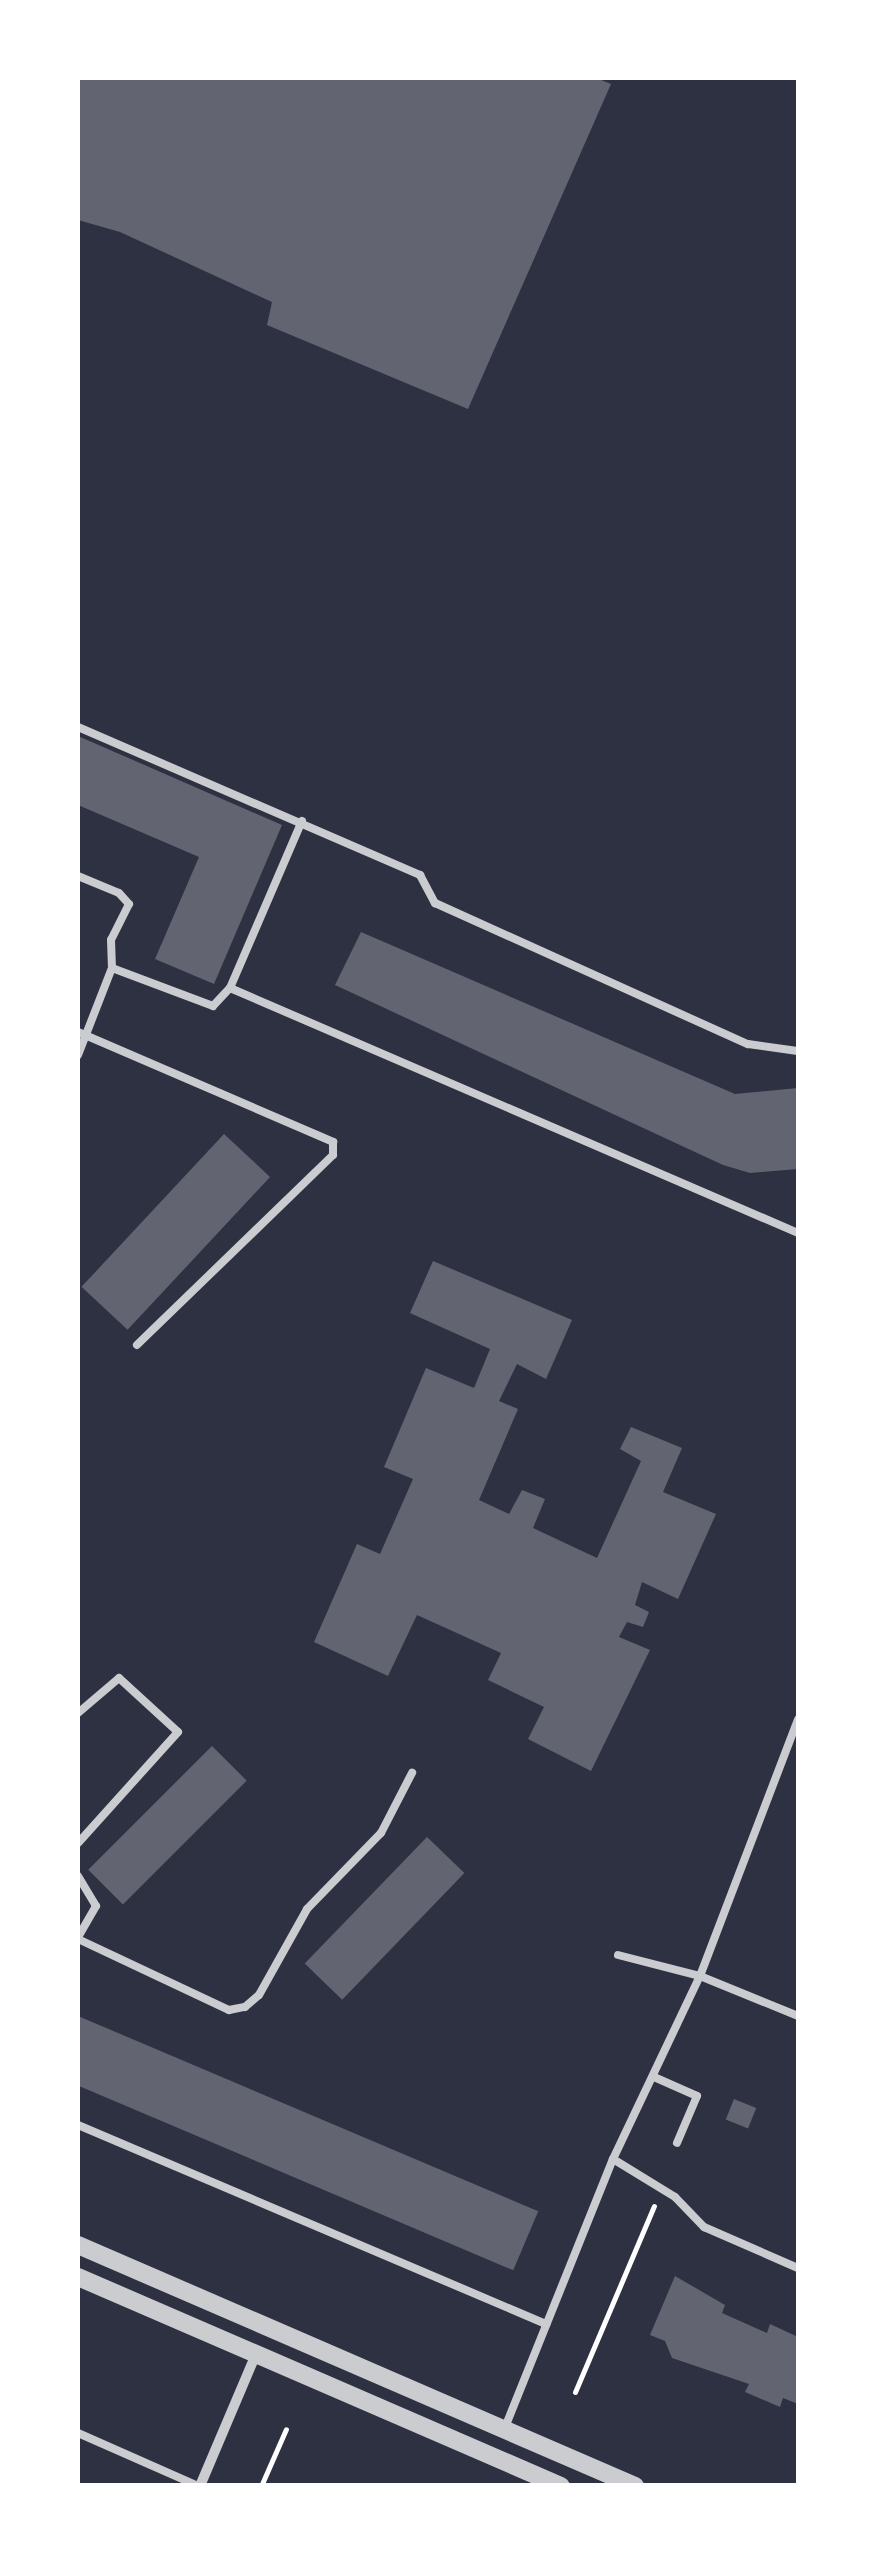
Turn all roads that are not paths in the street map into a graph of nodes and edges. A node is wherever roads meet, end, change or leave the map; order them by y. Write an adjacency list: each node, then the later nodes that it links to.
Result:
1 (78, 727): 2 (lane)
2 (302, 822): 5 (lane); 7 (lane)
3 (78, 876): 4 (lane)
4 (112, 968): 5 (lane); 6 (lane)
5 (230, 988): 9 (lane)
6 (82, 1034): 8 (lane); 10 (lane)
7 (798, 1051)
8 (78, 1055)
9 (798, 1233)
10 (137, 1345)
11 (78, 1713): 14 (lane)
12 (798, 1720): 18 (lane)
13 (412, 1773): 16 (lane)
14 (78, 1843)
15 (78, 1876): 16 (lane)
16 (78, 1938)
17 (618, 1955): 18 (lane)
18 (700, 1976): 19 (lane); 20 (lane)
19 (798, 2016)
20 (654, 2077): 22 (lane); 23 (lane)
21 (78, 2125): 27 (lane)
22 (677, 2144)
23 (612, 2159): 25 (lane); 27 (lane)
24 (78, 2245): 29 (street)
25 (798, 2268)
26 (78, 2277): 28 (street)
27 (546, 2324): 29 (lane)
28 (256, 2354): 31 (street); 32 (street)
29 (504, 2430): 33 (street)
30 (78, 2433): 31 (lane)
31 (199, 2486)
32 (561, 2486)
33 (635, 2486)

